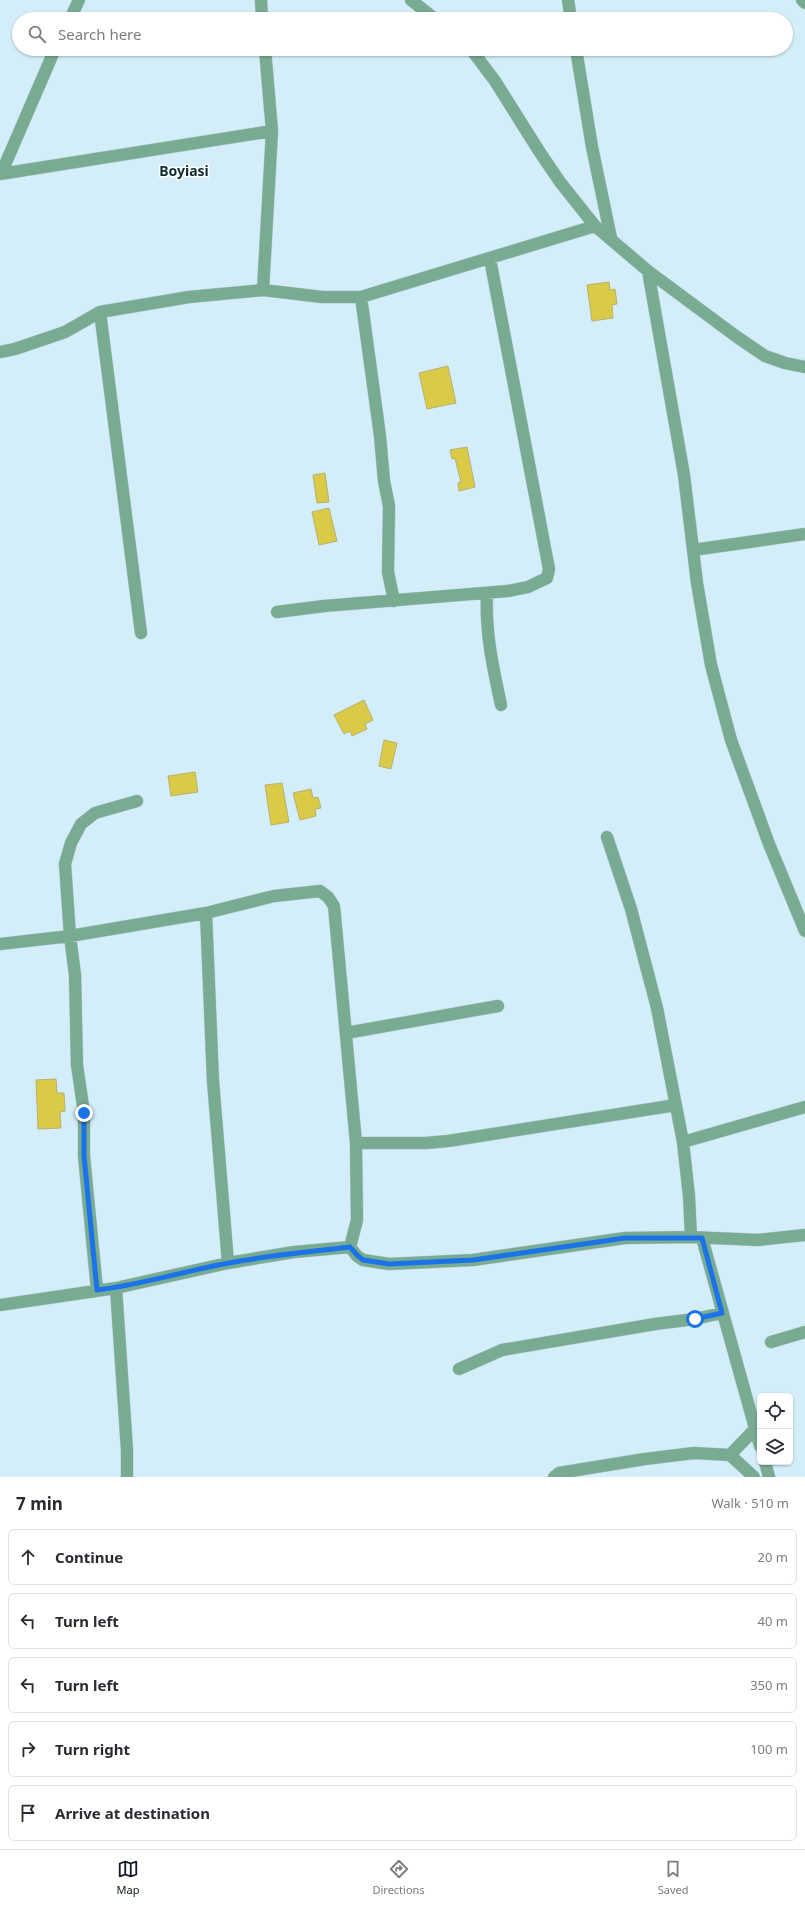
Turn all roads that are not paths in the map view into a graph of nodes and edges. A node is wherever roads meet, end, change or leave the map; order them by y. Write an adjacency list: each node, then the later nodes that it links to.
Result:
1 (79, 0): 7 (street)
2 (261, 0): 8 (street)
3 (411, 0): 9 (street)
4 (568, 0): 10 (street)
5 (802, 0): 6 (street)
6 (805, 3)
7 (73, 12)
8 (262, 12)
9 (426, 12)
10 (570, 12)
11 (52, 56): 16 (street)
12 (266, 56): 15 (street)
13 (476, 56): 17 (street)
14 (577, 56): 18 (street)
15 (272, 131): 16 (street); 21 (street)
16 (0, 174)
17 (595, 226): 18 (street); 19 (street)
18 (611, 238): 20 (street)
19 (490, 259): 22 (street); 28 (street)
20 (648, 270): 25 (street); 27 (street)
21 (263, 290): 22 (street); 23 (street)
22 (361, 297): 29 (street)
23 (100, 312): 24 (street); 31 (street)
24 (0, 352)
25 (805, 366)
26 (805, 534): 27 (street)
27 (694, 550): 36 (street)
28 (487, 593): 29 (street); 32 (street)
29 (394, 600): 30 (street)
30 (277, 612)
31 (141, 633)
32 (501, 705)
33 (137, 801): 37 (street)
34 (607, 837): 41 (street)
35 (206, 913): 37 (street); 40 (street); 48 (street)
36 (805, 931)
37 (70, 936): 38 (street); 50 (street)
38 (0, 944)
39 (498, 1006): 40 (street)
40 (346, 1033): 44 (street)
41 (676, 1105): 43 (street); 44 (street)
42 (805, 1107): 43 (street)
43 (683, 1142): 46 (street)
44 (356, 1144): 47 (street)
45 (805, 1235): 46 (street)
46 (696, 1238): 47 (street); 52 (street)
47 (350, 1247): 48 (street)
48 (228, 1263): 49 (street)
49 (116, 1288): 50 (street); 60 (street)
50 (97, 1290): 51 (street)
51 (0, 1305)
52 (722, 1313): 55 (street); 56 (street)
53 (805, 1332): 54 (street)
54 (771, 1342)
55 (459, 1369)
56 (755, 1429): 57 (street); 58 (street)
57 (757, 1436)
58 (730, 1455): 61 (street); 62 (street)
59 (766, 1465): 63 (street)
60 (127, 1477)
61 (554, 1477)
62 (754, 1477)
63 (769, 1477)

